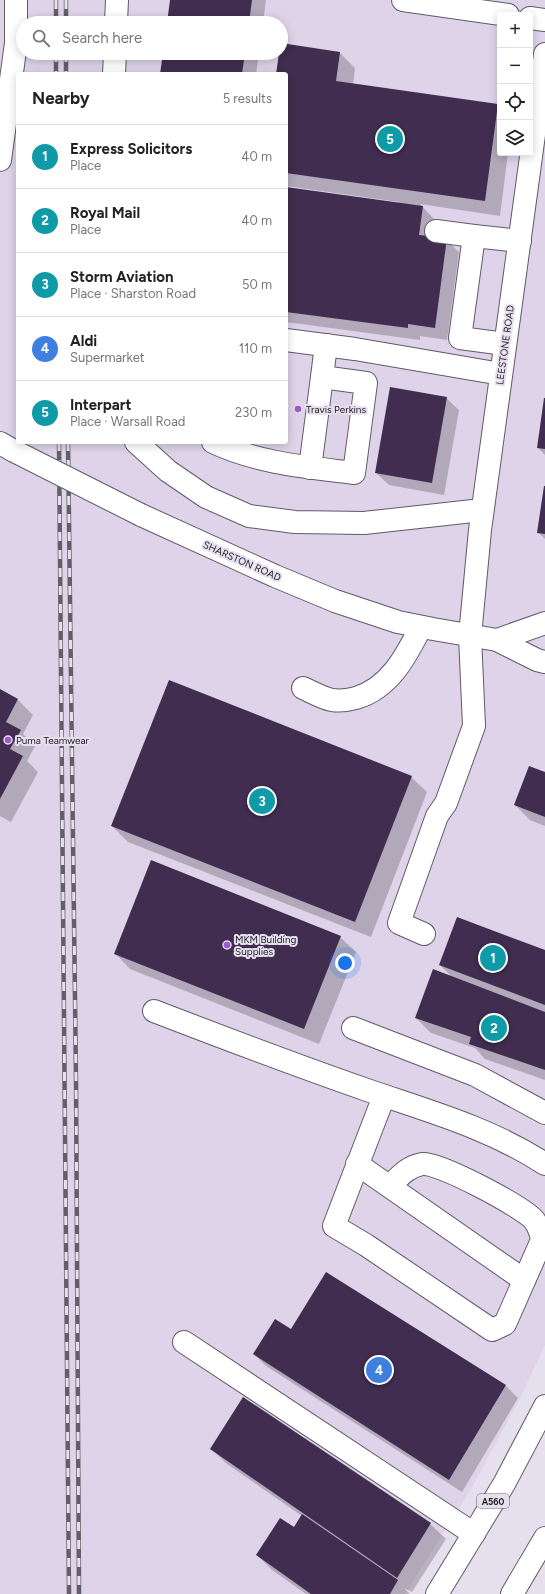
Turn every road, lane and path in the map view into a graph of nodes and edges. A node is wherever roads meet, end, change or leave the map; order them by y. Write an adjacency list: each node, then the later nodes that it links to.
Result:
1 (16, 0): 11 (main road)
2 (117, 0): 5 (main road)
3 (403, 0): 4 (main road)
4 (497, 13)
5 (116, 16)
6 (533, 18): 7 (main road)
7 (545, 20)
8 (545, 54): 14 (main road, LEESTONE ROAD)
9 (115, 60): 10 (main road)
10 (114, 72)
11 (0, 160)
12 (436, 231): 13 (main road)
13 (474, 236): 14 (main road); 16 (main road)
14 (520, 241): 16 (main road, LEESTONE ROAD)
15 (288, 340): 17 (main road)
16 (505, 344): 18 (main road, LEESTONE ROAD)
17 (326, 345): 18 (main road); 19 (main road)
18 (501, 374): 24 (main road, LEESTONE ROAD)
19 (322, 377): 23 (main road); 23 (main road)
20 (138, 444): 24 (main road)
21 (218, 444): 23 (main road)
22 (7, 447): 26 (main road, SHARSTON ROAD, bridge)
23 (310, 468)
24 (482, 510): 27 (main road, LEESTONE ROAD)
25 (545, 623): 28 (main road, SHARSTON ROAD)
26 (421, 627): 27 (main road, SHARSTON ROAD); 30 (main road)
27 (470, 636): 28 (main road, SHARSTON ROAD); 31 (main road, LEESTONE ROAD)
28 (497, 640): 29 (main road, SHARSTON ROAD)
29 (545, 662)
30 (303, 688)
31 (424, 934)
32 (154, 1011): 34 (main road)
33 (353, 1028): 35 (main road)
34 (384, 1096): 36 (main road); 37 (main road)
35 (545, 1113)
36 (357, 1164): 38 (main road); 39 (main road)
37 (545, 1164)
38 (390, 1186): 39 (main road); 39 (main road)
39 (524, 1280)
40 (184, 1342): 42 (main road)
41 (545, 1406): 42 (main road, A560)
42 (474, 1534): 44 (main road, A560)
43 (545, 1538): 45 (main road)
44 (437, 1594)
45 (512, 1594)

